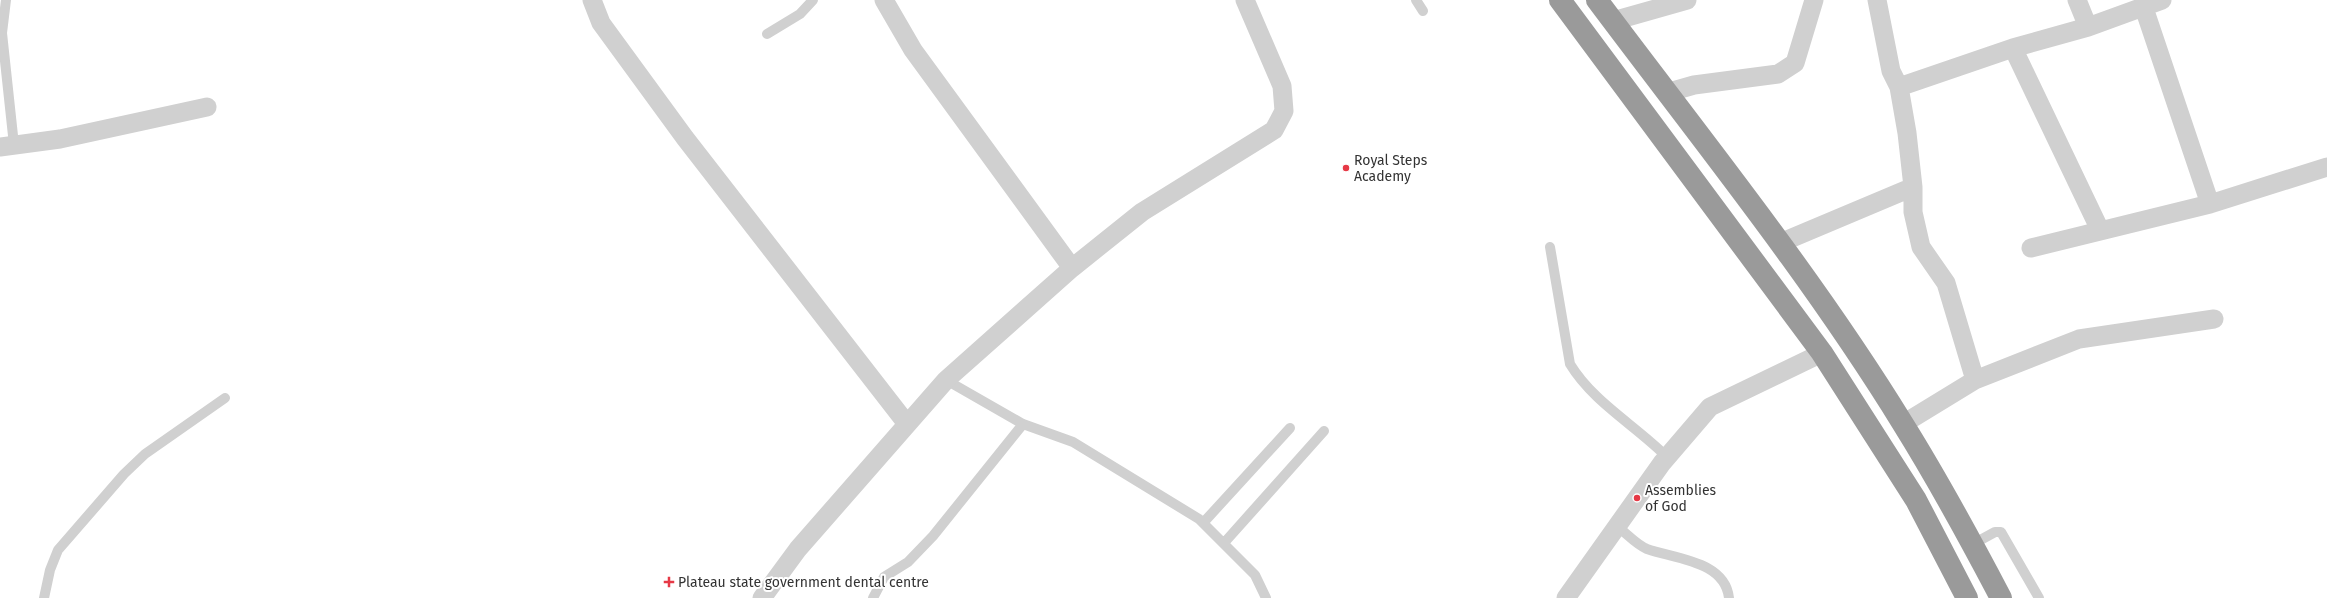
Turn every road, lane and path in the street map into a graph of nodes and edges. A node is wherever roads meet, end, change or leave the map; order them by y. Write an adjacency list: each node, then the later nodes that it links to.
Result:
1 (6, 0): 23 (lane)
2 (592, 0): 37 (street)
3 (813, 0): 18 (lane)
4 (884, 0): 31 (street)
5 (1245, 0): 31 (street)
6 (1416, 0): 15 (lane)
7 (1560, 0): 33 (highway)
8 (1597, 0): 16 (highway)
9 (1687, 0): 16 (street)
10 (1814, 0): 21 (street)
11 (1877, 0): 20 (street)
12 (2077, 0): 17 (street)
13 (2162, 0): 14 (street)
14 (2144, 8): 17 (street); 26 (street)
15 (1424, 10)
16 (1613, 21): 21 (highway)
17 (2088, 28): 19 (street)
18 (767, 34)
19 (2013, 48): 20 (street); 27 (street)
20 (1899, 87): 25 (street)
21 (1666, 93): 28 (highway)
22 (207, 107): 23 (street)
23 (7, 146)
24 (2327, 167): 26 (street)
25 (1913, 187): 28 (street); 35 (street)
26 (2210, 204): 27 (street)
27 (2100, 230): 30 (street)
28 (1780, 243): 39 (highway)
29 (1550, 247): 42 (lane)
30 (2031, 248)
31 (1072, 268): 34 (street)
32 (2214, 319): 35 (street)
33 (1822, 353): 42 (street); 53 (highway)
34 (946, 380): 37 (street); 38 (lane)
35 (1975, 380): 39 (street)
36 (225, 398): 47 (lane)
37 (907, 424): 48 (street)
38 (1023, 424): 43 (lane); 49 (lane)
39 (1903, 424): 46 (highway)
40 (1290, 428): 43 (lane)
41 (1324, 431): 45 (lane)
42 (1667, 457): 44 (street)
43 (1203, 523): 45 (lane)
44 (1618, 527): 51 (street); 52 (lane)
45 (1224, 543): 50 (lane)
46 (1972, 544): 54 (highway); 55 (lane)
47 (44, 598)
48 (762, 598)
49 (873, 598)
50 (1266, 598)
51 (1566, 598)
52 (1729, 598)
53 (1967, 598)
54 (2001, 598)
55 (2039, 598)

